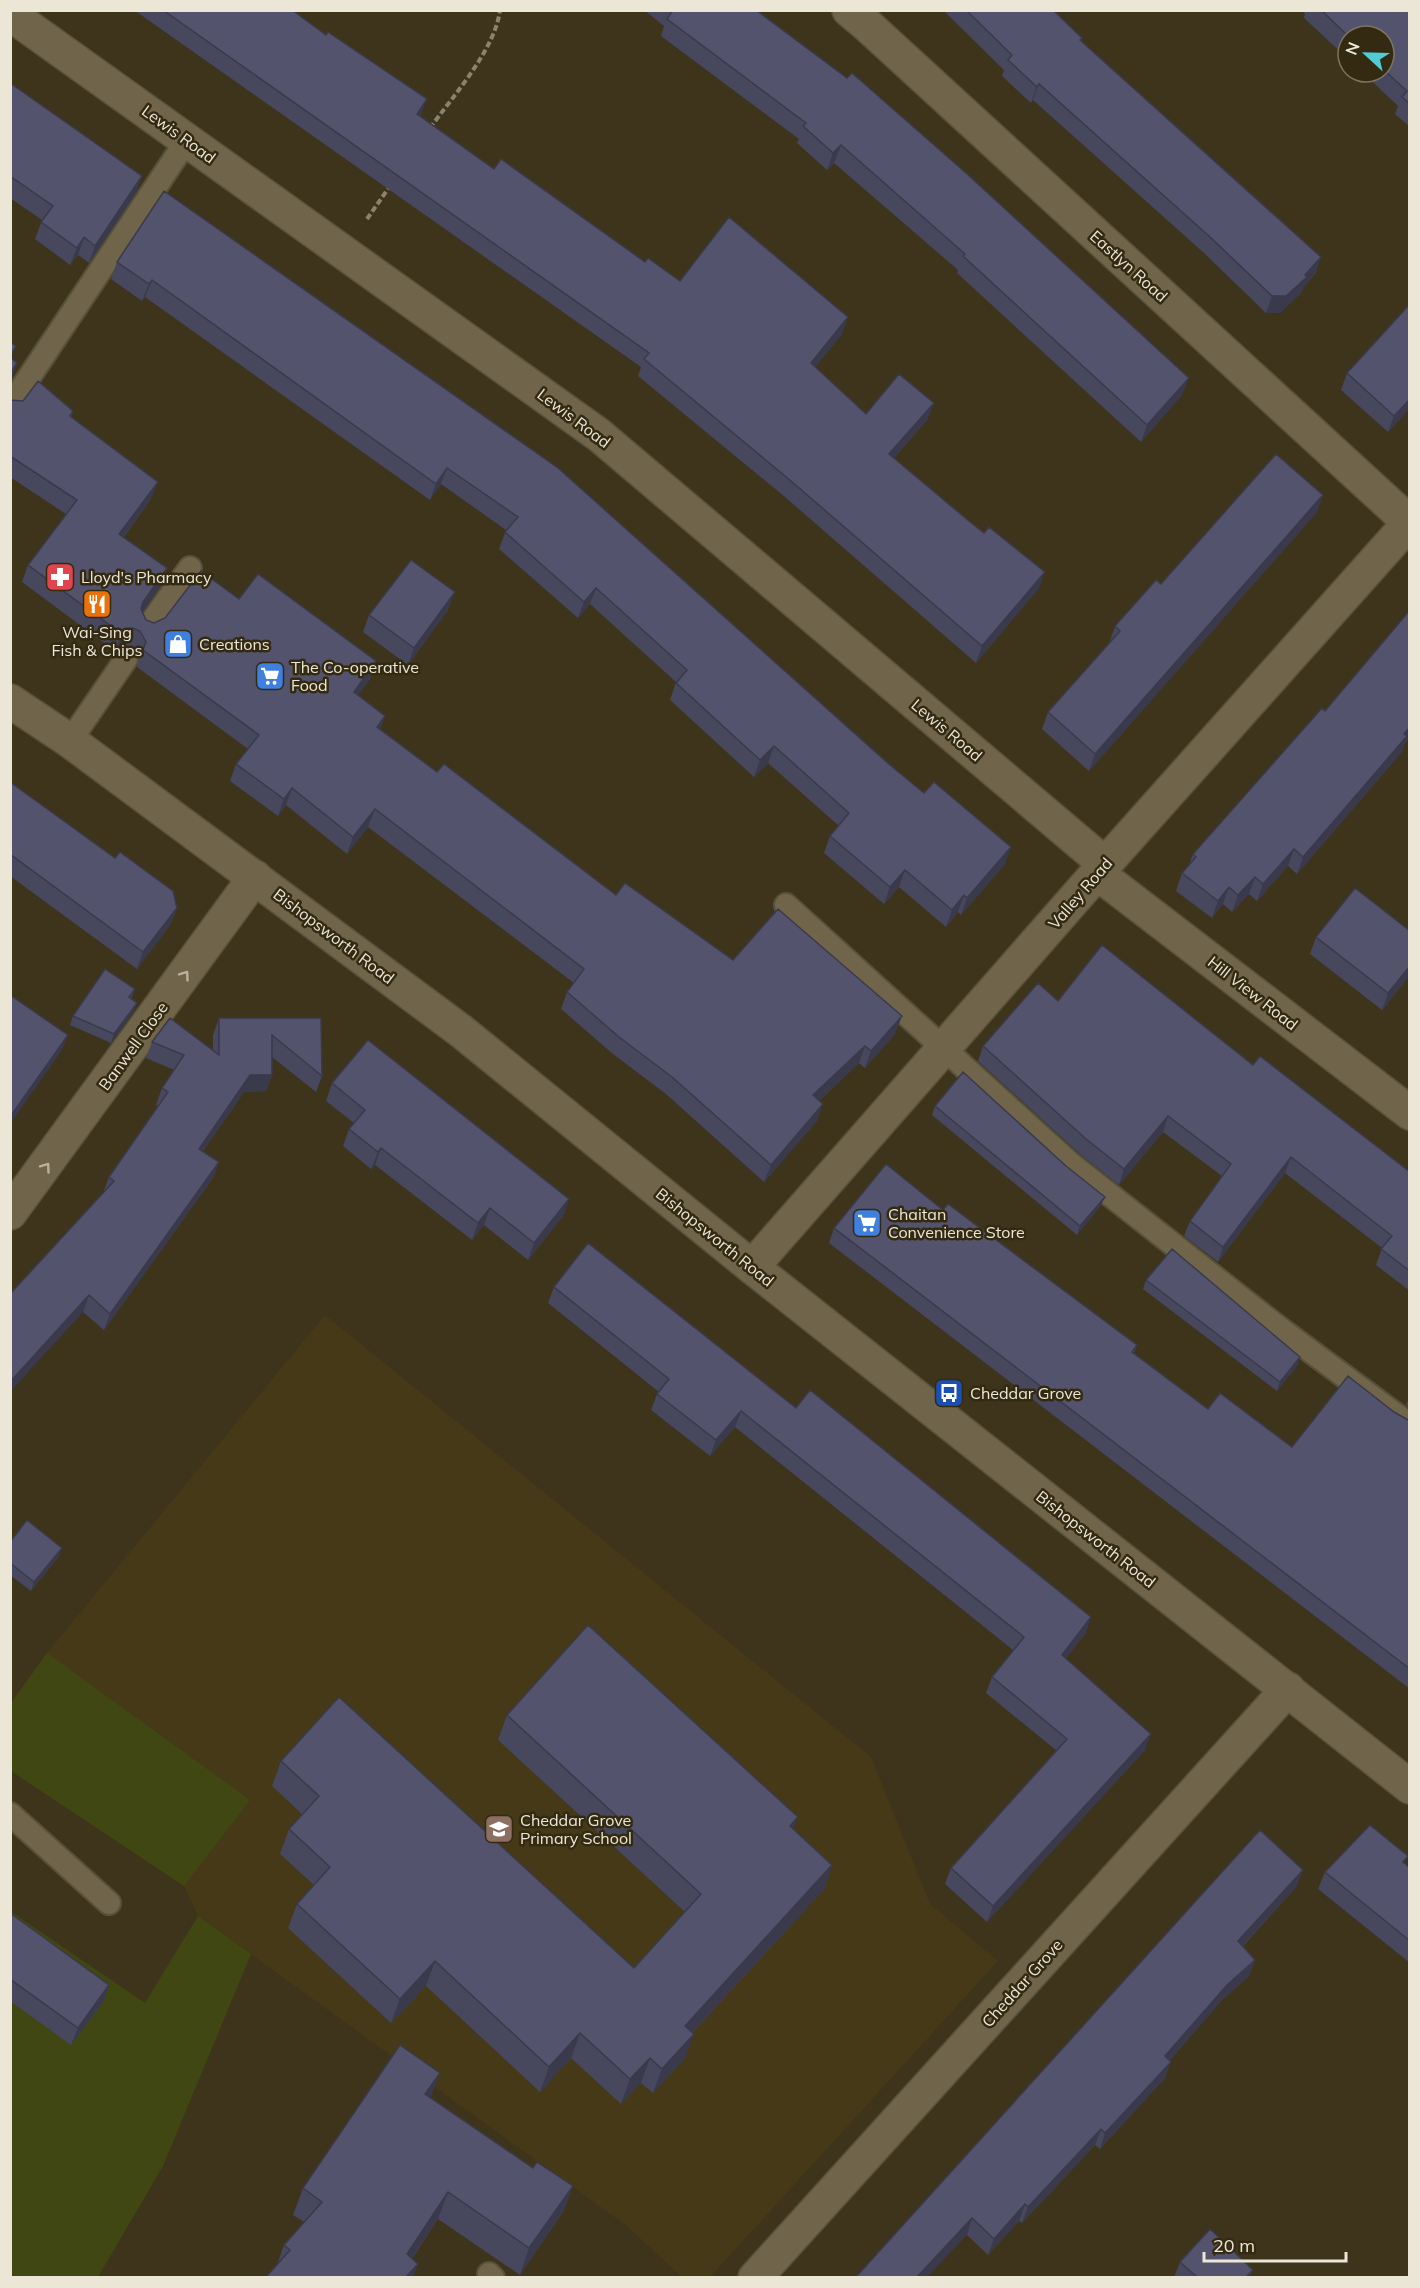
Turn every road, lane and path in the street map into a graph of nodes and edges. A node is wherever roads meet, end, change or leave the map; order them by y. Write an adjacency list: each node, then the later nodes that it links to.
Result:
1 (501, 10): 4 (path)
2 (849, 10): 9 (street, Eastlyn Road)
3 (10, 14): 5 (street, Lewis Road)
4 (425, 135)
5 (187, 140): 7 (street, Lewis Road); 8 (lane)
6 (391, 184): 7 (path)
7 (344, 252): 15 (street, Lewis Road)
8 (10, 406)
9 (1409, 522): 15 (street, Valley Road)
10 (190, 568): 11 (lane)
11 (148, 627)
12 (126, 659): 14 (lane)
13 (10, 701): 14 (street, Bishopsworth Road)
14 (70, 741): 16 (street, Bishopsworth Road)
15 (1101, 868): 18 (street, Valley Road); 19 (street, Hill View Road)
16 (255, 877): 20 (street, Banwell Close, one-way to 16); 21 (street, Bishopsworth Road)
17 (786, 905): 18 (lane)
18 (944, 1048): 21 (street, Valley Road); 22 (lane)
19 (1410, 1113)
20 (10, 1213)
21 (752, 1267): 23 (street, Bishopsworth Road)
22 (1410, 1425)
23 (1288, 1689): 24 (street, Bishopsworth Road); 27 (street, Cheddar Grove)
24 (1410, 1787)
25 (10, 1814): 26 (lane)
26 (109, 1903)
27 (755, 2277)

